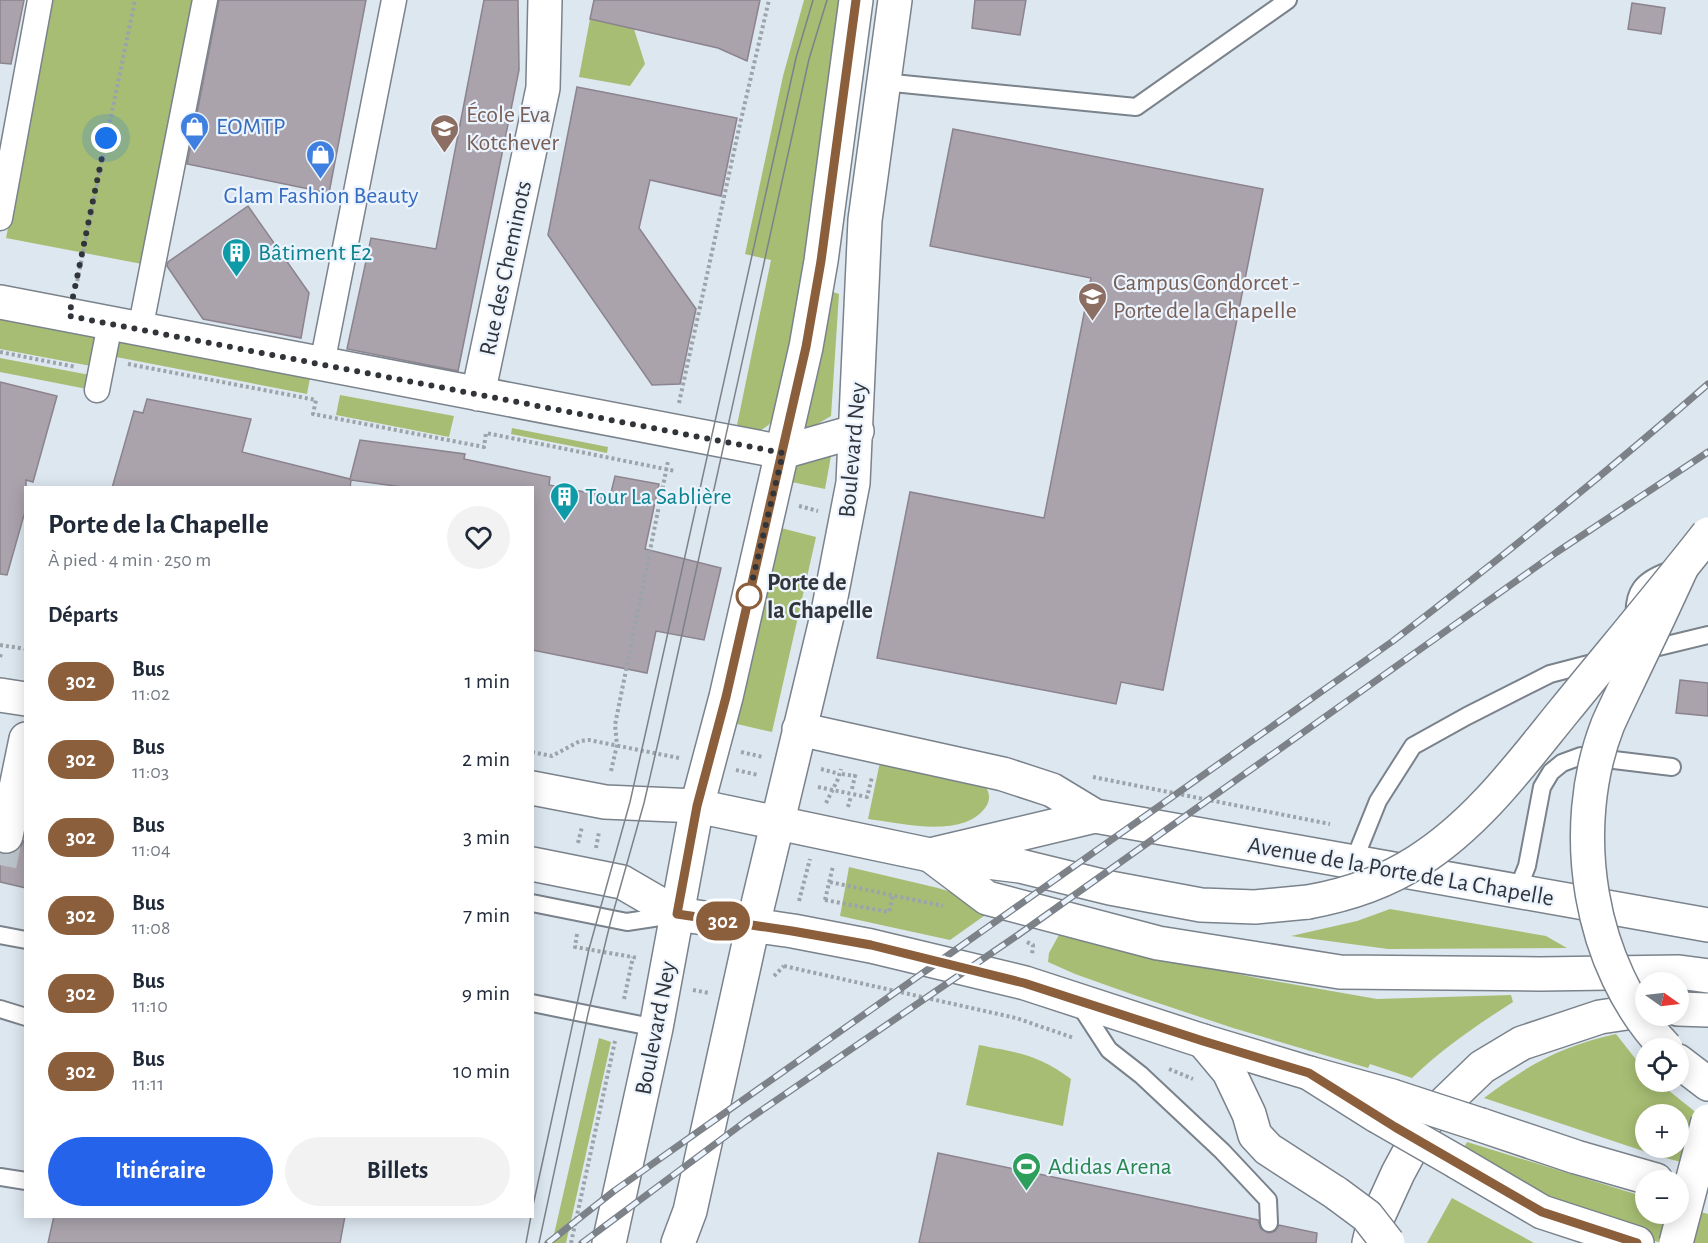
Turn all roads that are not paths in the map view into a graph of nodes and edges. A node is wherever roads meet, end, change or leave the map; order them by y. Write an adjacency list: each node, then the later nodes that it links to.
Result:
1 (40, 0): 9 (street)
2 (205, 0): 11 (street)
3 (394, 0): 12 (street)
4 (544, 0): 14 (main road, Rue des Cheminots)
5 (856, 0): 16 (main road, Boulevard Ney)
6 (895, 0): 8 (main road, Boulevard Ney)
7 (1287, 0): 8 (lane)
8 (884, 81): 15 (main road, Boulevard Ney)
9 (0, 218)
10 (0, 302): 11 (main road)
11 (125, 327): 12 (main road); 13 (street)
12 (322, 364): 14 (main road)
13 (100, 374)
14 (478, 394): 16 (main road)
15 (857, 431): 16 (main road); 23 (main road, Boulevard Ney)
16 (783, 453): 28 (main road, Boulevard Ney)
17 (1708, 534): 18 (main road, bridge)
18 (1695, 562): 20 (lane); 33 (main road, bridge); 51 (main road, bridge)
19 (1708, 635): 20 (lane)
20 (1641, 651): 32 (lane)
21 (0, 695): 22 (main road)
22 (24, 699)
23 (799, 729): 29 (main road, Avenue de la Porte de La Chapelle); 30 (main road, Boulevard Ney)
24 (24, 760): 27 (main road)
25 (1672, 767): 35 (lane)
26 (534, 788): 28 (main road, Avenue de la Porte de La Chapelle)
27 (20, 801): 31 (main road)
28 (697, 806): 30 (main road, Avenue de la Porte de La Chapelle); 37 (main road, Boulevard Ney)
29 (1095, 816): 32 (main road, Avenue de la Porte de La Chapelle); 33 (main road, Avenue de la Porte de La Chapelle)
30 (777, 823): 33 (main road, Avenue de la Porte de La Chapelle); 38 (main road, Boulevard Ney)
31 (6, 836)
32 (1358, 849): 35 (main road, Avenue de la Porte de La Chapelle)
33 (930, 855): 42 (main road)
34 (534, 864): 37 (main road)
35 (1517, 891): 39 (main road, Avenue de la Porte de La Chapelle)
36 (534, 903): 37 (lane)
37 (677, 914): 38 (main road); 50 (main road, Boulevard Ney)
38 (753, 925): 43 (main road); 64 (main road, Boulevard Ney)
39 (1708, 925)
40 (0, 935): 41 (lane)
41 (24, 940)
42 (1708, 976)
43 (1075, 999): 52 (main road); 62 (lane)
44 (538, 1004): 50 (lane)
45 (0, 1009): 49 (lane)
46 (1689, 1009): 47 (main road)
47 (1708, 1010)
48 (1635, 1012): 65 (main road)
49 (24, 1016)
50 (656, 1028): 63 (main road, Boulevard Ney)
51 (1658, 1038)
52 (1203, 1041): 55 (main road); 66 (main road, bridge)
53 (1689, 1069): 54 (main road)
54 (1708, 1084)
55 (1384, 1106): 57 (main road, bridge); 67 (main road, bridge)
56 (1708, 1121): 68 (main road, bridge)
57 (1635, 1174)
58 (0, 1177): 59 (lane)
59 (24, 1181)
60 (1689, 1190): 61 (main road)
61 (1708, 1196)
62 (1269, 1223)
63 (609, 1243)
64 (678, 1243)
65 (1369, 1243)
66 (1388, 1243)
67 (1637, 1243)
68 (1676, 1243)

